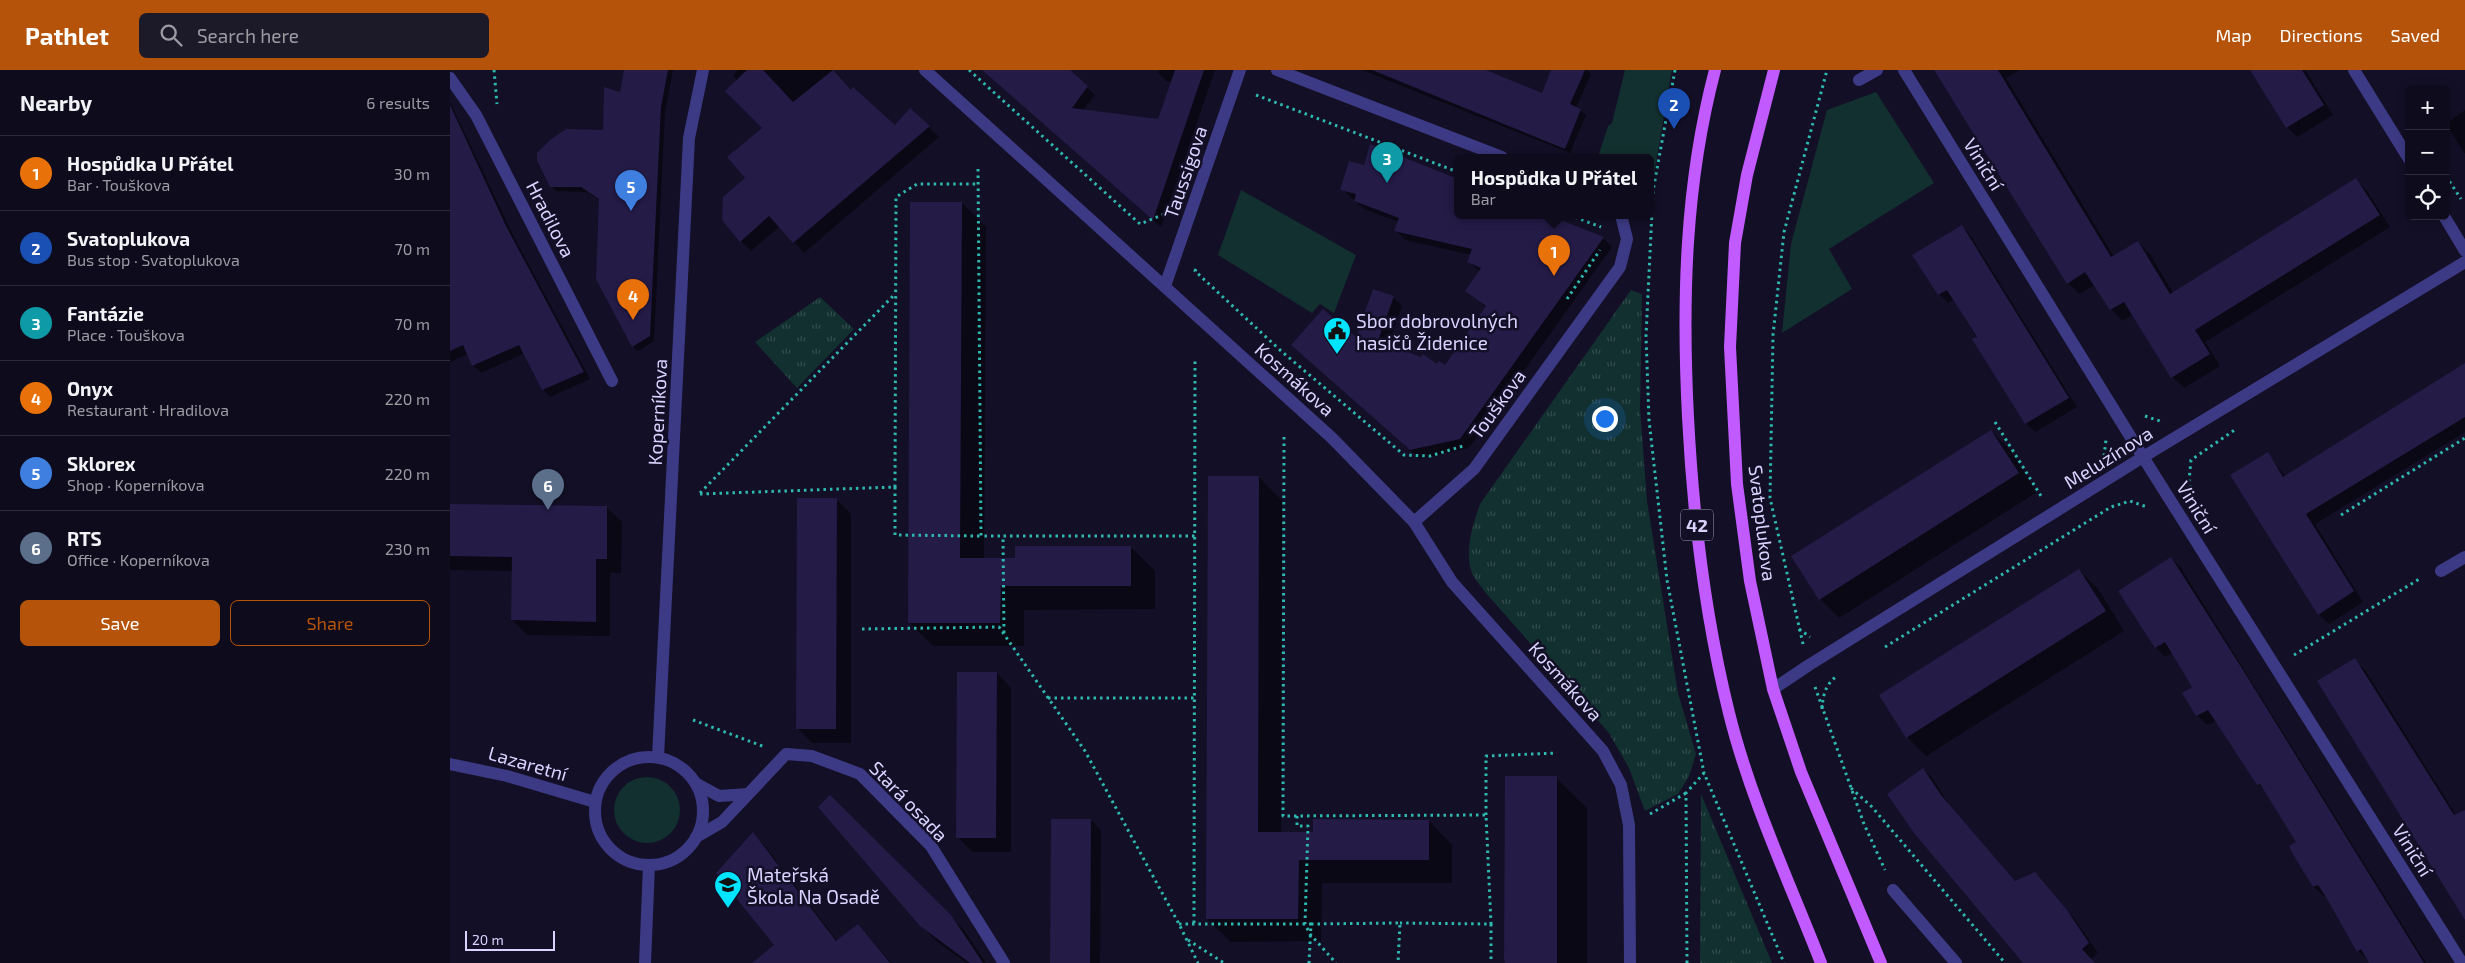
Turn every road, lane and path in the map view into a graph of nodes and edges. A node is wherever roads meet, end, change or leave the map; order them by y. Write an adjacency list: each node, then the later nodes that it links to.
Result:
1 (703, 70): 75 (street, Koperníkova)
2 (925, 70): 34 (street, Kosmákova)
3 (969, 70): 23 (path)
4 (1240, 70): 34 (street, Taussigova)
5 (1277, 70): 17 (street)
6 (1675, 70): 22 (path)
7 (1715, 70): 108 (main road, 42)
8 (1774, 70): 68 (main road, Svatoplukova / 42)
9 (1827, 70): 61 (path)
10 (1877, 70): 14 (street)
11 (1904, 70): 47 (street, Viniční)
12 (2354, 70): 16 (street)
13 (450, 78): 38 (street, Hradilova)
14 (1859, 80)
15 (1253, 103): 19 (path)
16 (2405, 153)
17 (1494, 154)
18 (978, 169): 21 (path)
19 (1454, 170)
20 (2450, 183): 24 (path)
21 (978, 184): 35 (path); 55 (path)
22 (1654, 191)
23 (1170, 204)
24 (2463, 204)
25 (1580, 219): 29 (path)
26 (1622, 219): 54 (street, Touškova)
27 (1652, 219): 77 (path)
28 (2446, 220): 31 (street)
29 (1604, 228)
30 (1603, 246): 36 (path)
31 (2465, 251)
32 (1198, 262): 45 (path)
33 (2465, 262): 47 (street, Meluzínova)
34 (1164, 286): 54 (street, Kosmákova)
35 (896, 294): 49 (path); 49 (path)
36 (1565, 302)
37 (1194, 360): 57 (path)
38 (612, 381)
39 (2142, 413): 40 (path)
40 (2163, 421)
41 (1994, 422): 51 (path)
42 (1284, 437): 84 (path)
43 (2465, 438): 53 (path)
44 (2106, 439): 48 (path)
45 (1466, 446)
46 (2207, 448): 50 (path)
47 (2144, 457): 66 (street, Meluzínova); 112 (street, Viniční)
48 (2103, 458)
49 (895, 487): 55 (path)
50 (2193, 495)
51 (2044, 501)
52 (2152, 512): 64 (path)
53 (2341, 515)
54 (1414, 522): 85 (street, Kosmákova)
55 (981, 536): 56 (path)
56 (1003, 536): 57 (path); 62 (path)
57 (1194, 536): 70 (path)
58 (2465, 557): 59 (street)
59 (2441, 571): 65 (path)
60 (862, 629): 62 (path)
61 (1799, 629): 63 (path); 66 (path)
62 (1004, 634): 69 (path)
63 (1814, 637)
64 (1884, 647)
65 (2293, 655)
66 (1809, 665): 68 (street, Meluzínova); 71 (path)
67 (1829, 681): 71 (path)
68 (1773, 689): 109 (main road, Svatoplukova / 42)
69 (1048, 698): 70 (path); 91 (path)
70 (1194, 698): 89 (path)
71 (1822, 710): 79 (path)
72 (693, 720): 73 (path)
73 (765, 747)
74 (1557, 753): 83 (path)
75 (658, 757): 78 (street); 82 (street)
76 (450, 764): 82 (street, Lazaretní)
77 (1704, 773): 80 (path); 107 (path)
78 (697, 784): 81 (street); 86 (street)
79 (1851, 788): 88 (path); 111 (path)
80 (1686, 793): 85 (path); 106 (path)
81 (748, 794): 86 (street, Stará osada); 98 (street, Stará osada)
82 (595, 802): 87 (street)
83 (1486, 815): 84 (path); 94 (path)
84 (1297, 816): 92 (path)
85 (1629, 825): 105 (street)
86 (696, 837): 87 (street)
87 (649, 865): 97 (street)
88 (1893, 890): 110 (street)
89 (1194, 923): 91 (path); 92 (path)
90 (1400, 923): 93 (path); 94 (path); 103 (path)
91 (1179, 924): 96 (path)
92 (1305, 924): 93 (path); 95 (path)
93 (1311, 924): 95 (path)
94 (1491, 924): 104 (path)
95 (1310, 934): 101 (path); 102 (path)
96 (1187, 939): 99 (path); 100 (path)
97 (644, 963)
98 (1004, 963)
99 (1198, 963)
100 (1224, 963)
101 (1309, 963)
102 (1336, 963)
103 (1398, 963)
104 (1491, 963)
105 (1630, 963)
106 (1687, 963)
107 (1784, 963)
108 (1821, 963)
109 (1881, 963)
110 (1956, 963)
111 (2005, 963)
112 (2462, 963)

